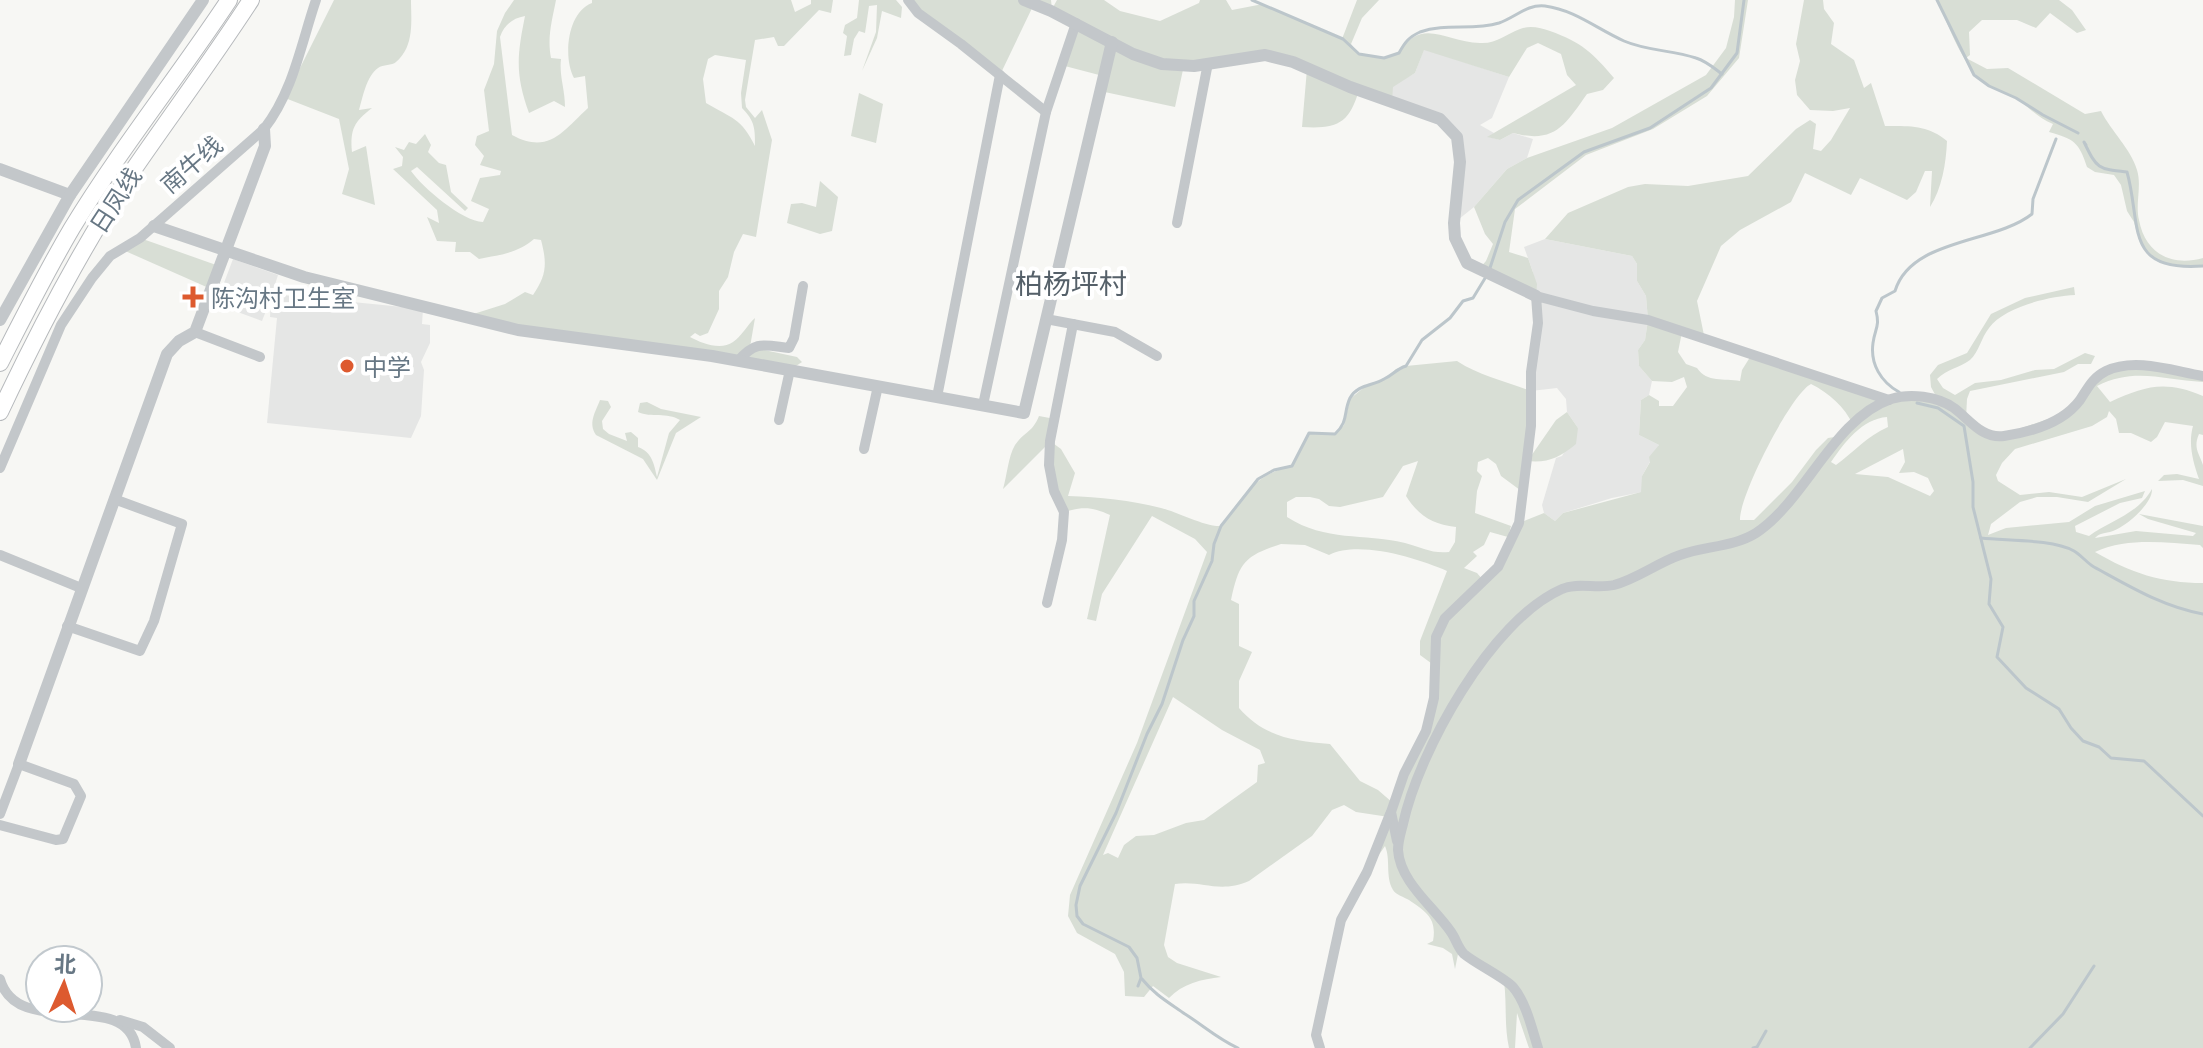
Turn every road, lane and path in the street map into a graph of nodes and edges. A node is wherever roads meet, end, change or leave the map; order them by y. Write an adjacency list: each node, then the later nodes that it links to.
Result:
1 (203, 0): 14 (street)
2 (229, 0): 27 (highway, 日凤线)
3 (251, 0): 34 (highway, 日凤线)
4 (316, 0): 12 (street, 南牛线)
5 (908, 0): 10 (street)
6 (1024, 0): 7 (street)
7 (1076, 23): 8 (street); 11 (street)
8 (1112, 42): 9 (street); 20 (street)
9 (1208, 63): 15 (street); 19 (street)
10 (1000, 75): 11 (street); 31 (street)
11 (1046, 112): 33 (street)
12 (264, 129): 16 (street, 南牛线); 17 (street)
13 (0, 169): 14 (street)
14 (70, 195): 21 (street)
15 (1177, 223)
16 (154, 226): 17 (street); 37 (street, 南牛线)
17 (225, 250): 23 (street); 26 (street)
18 (803, 286): 26 (street)
19 (1536, 296): 32 (street); 44 (street)
20 (1046, 319): 22 (street); 33 (street)
21 (0, 320)
22 (1073, 324): 24 (street); 41 (street)
23 (195, 332): 25 (street); 38 (street)
24 (1157, 356)
25 (260, 357)
26 (738, 361): 28 (street)
27 (0, 363)
28 (790, 370): 30 (street); 35 (street)
29 (2203, 376): 32 (street)
30 (878, 386): 31 (street); 36 (street)
31 (937, 397): 33 (street)
32 (1889, 400): 47 (street)
33 (983, 405)
34 (0, 412)
35 (779, 420)
36 (864, 449)
37 (0, 468)
38 (114, 499): 40 (street); 42 (street)
39 (0, 555): 40 (street)
40 (81, 588): 42 (street)
41 (1047, 603)
42 (67, 626): 43 (street)
43 (19, 764): 45 (street); 46 (street)
44 (1391, 812): 47 (street); 52 (street)
45 (0, 814)
46 (0, 825)
47 (1398, 847): 53 (street)
48 (0, 979): 49 (street)
49 (118, 1020): 50 (street); 51 (street)
50 (136, 1048)
51 (170, 1048)
52 (1320, 1048)
53 (1538, 1048)

